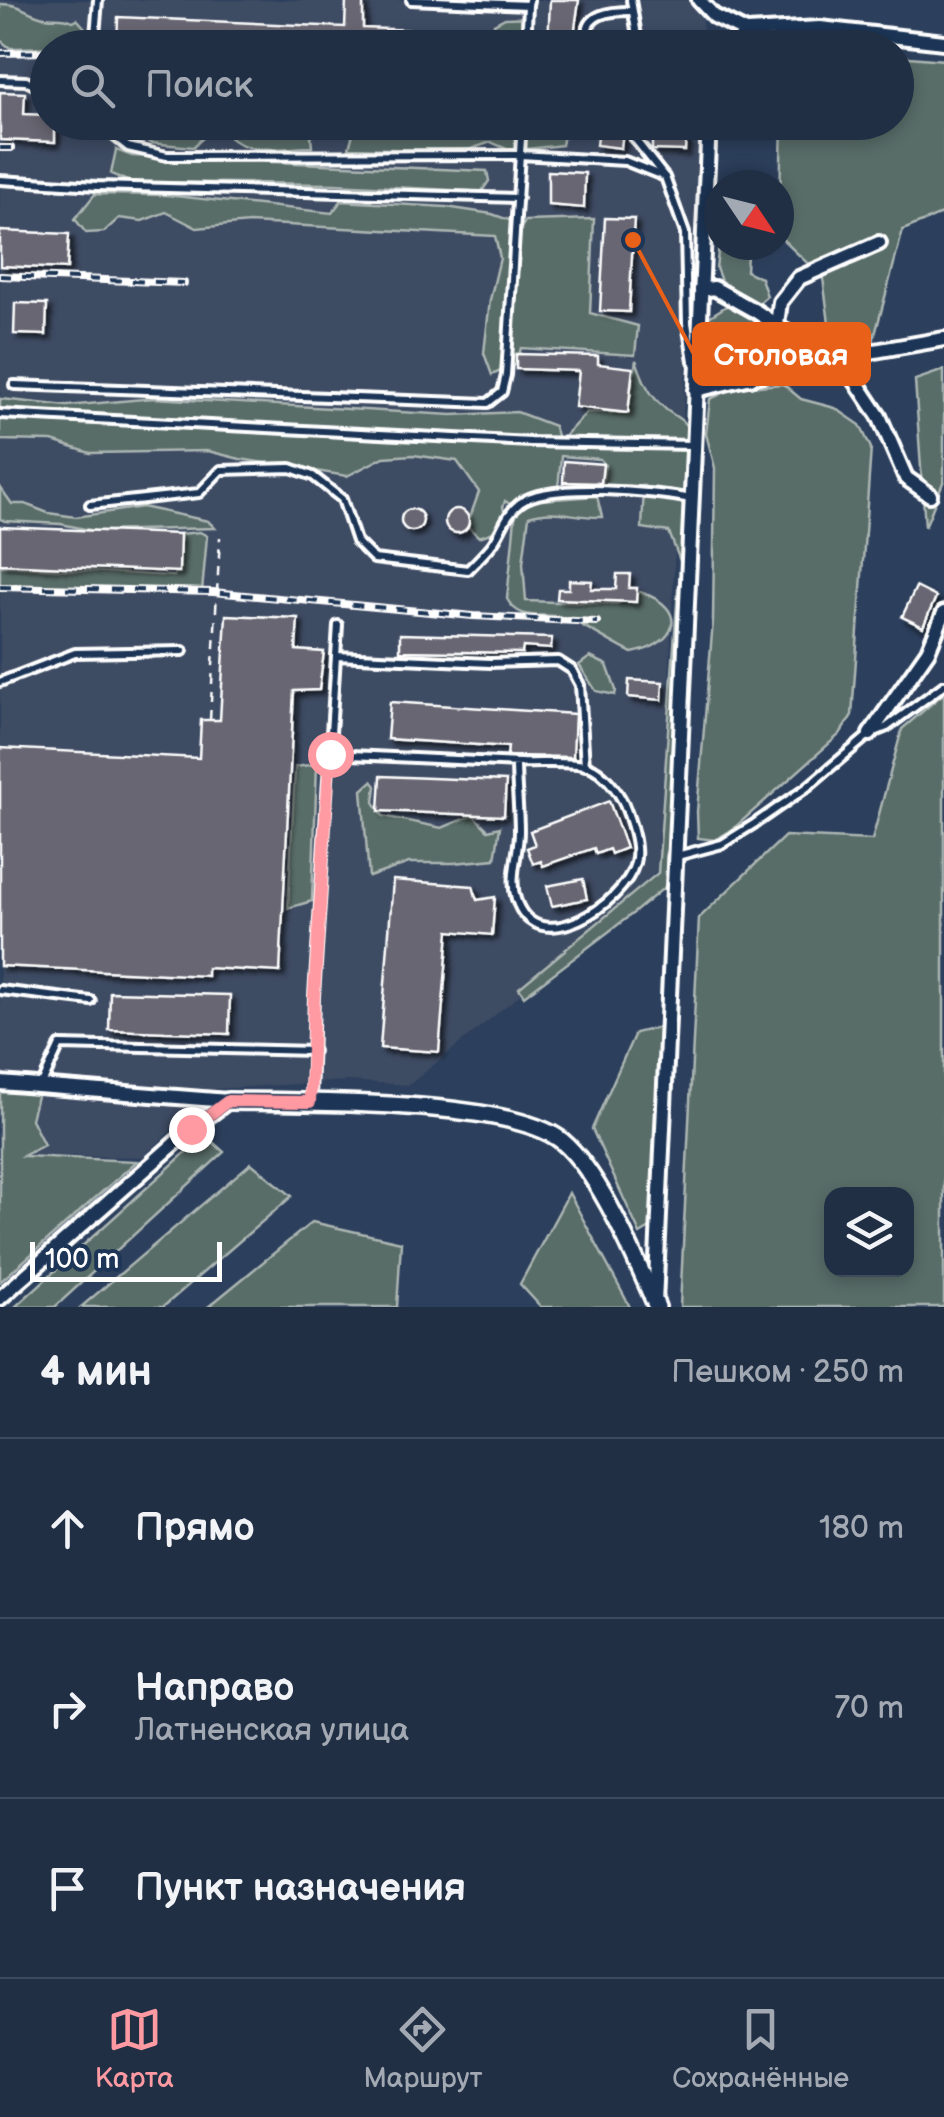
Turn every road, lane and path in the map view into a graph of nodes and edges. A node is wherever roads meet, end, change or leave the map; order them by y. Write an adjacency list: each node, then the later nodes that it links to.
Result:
1 (98, 0): 7 (lane)
2 (411, 0): 5 (lane)
3 (631, 0): 6 (lane)
4 (699, 0): 11 (street)
5 (528, 2): 8 (lane)
6 (631, 10): 9 (lane); 10 (lane)
7 (96, 30)
8 (527, 30)
9 (586, 30)
10 (636, 30)
11 (742, 30)
12 (783, 30): 13 (street)
13 (838, 30)
14 (914, 39): 15 (street)
15 (944, 42)
16 (0, 80): 17 (lane)
17 (30, 83)
18 (119, 140): 22 (lane)
19 (521, 140): 22 (lane)
20 (636, 140): 23 (lane)
21 (708, 140): 27 (street)
22 (520, 155): 23 (lane); 25 (lane)
23 (665, 176): 33 (lane)
24 (0, 180): 25 (lane)
25 (518, 198): 32 (lane)
26 (880, 242): 28 (street)
27 (701, 290): 28 (street); 33 (street)
28 (777, 324): 30 (street); 31 (street)
29 (944, 339): 30 (street)
30 (830, 360): 31 (street); 36 (street)
31 (750, 378): 33 (street)
32 (14, 385)
33 (696, 387): 35 (street)
34 (0, 414): 35 (lane)
35 (696, 445): 37 (street)
36 (930, 494)
37 (692, 499): 38 (lane); 51 (street)
38 (90, 504)
39 (220, 537): 46 (path)
40 (944, 613): 47 (street)
41 (338, 625): 43 (lane)
42 (183, 651): 44 (lane)
43 (336, 656): 48 (lane); 50 (lane)
44 (0, 682)
45 (944, 684): 47 (lane)
46 (210, 720)
47 (870, 734): 51 (lane)
48 (330, 754): 49 (lane); 54 (lane)
49 (516, 763): 50 (lane); 50 (lane)
50 (585, 766)
51 (676, 856): 60 (street)
52 (0, 990): 53 (lane)
53 (92, 1001)
54 (314, 1051): 56 (lane); 58 (lane)
55 (0, 1083): 56 (street)
56 (41, 1086): 57 (street)
57 (228, 1101): 58 (street); 59 (street)
58 (310, 1102): 60 (street)
59 (0, 1298)
60 (656, 1305)

